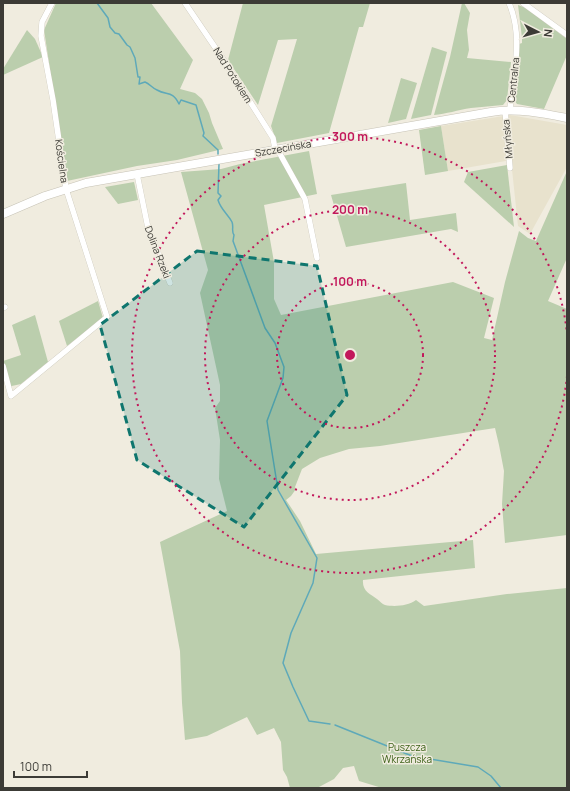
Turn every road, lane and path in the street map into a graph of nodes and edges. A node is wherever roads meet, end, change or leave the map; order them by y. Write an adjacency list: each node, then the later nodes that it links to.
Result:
1 (52, 3): 11 (street, Kościelna)
2 (185, 3): 8 (street, Nad Potokiem)
3 (510, 3): 6 (street, Centralna)
4 (523, 3): 5 (street)
5 (567, 35)
6 (508, 110): 7 (street, Szczecińska); 8 (street, Szczecińska); 9 (street, Młyńska)
7 (567, 118)
8 (275, 149): 10 (street, Szczecińska); 13 (street, Nad Potokiem)
9 (510, 168)
10 (137, 174): 11 (street, Szczecińska); 14 (street, Dolina Rzeki)
11 (66, 188): 12 (street, Szczecińska); 15 (street, Kościelna)
12 (3, 214)
13 (317, 258)
14 (170, 283)
15 (3, 366)

